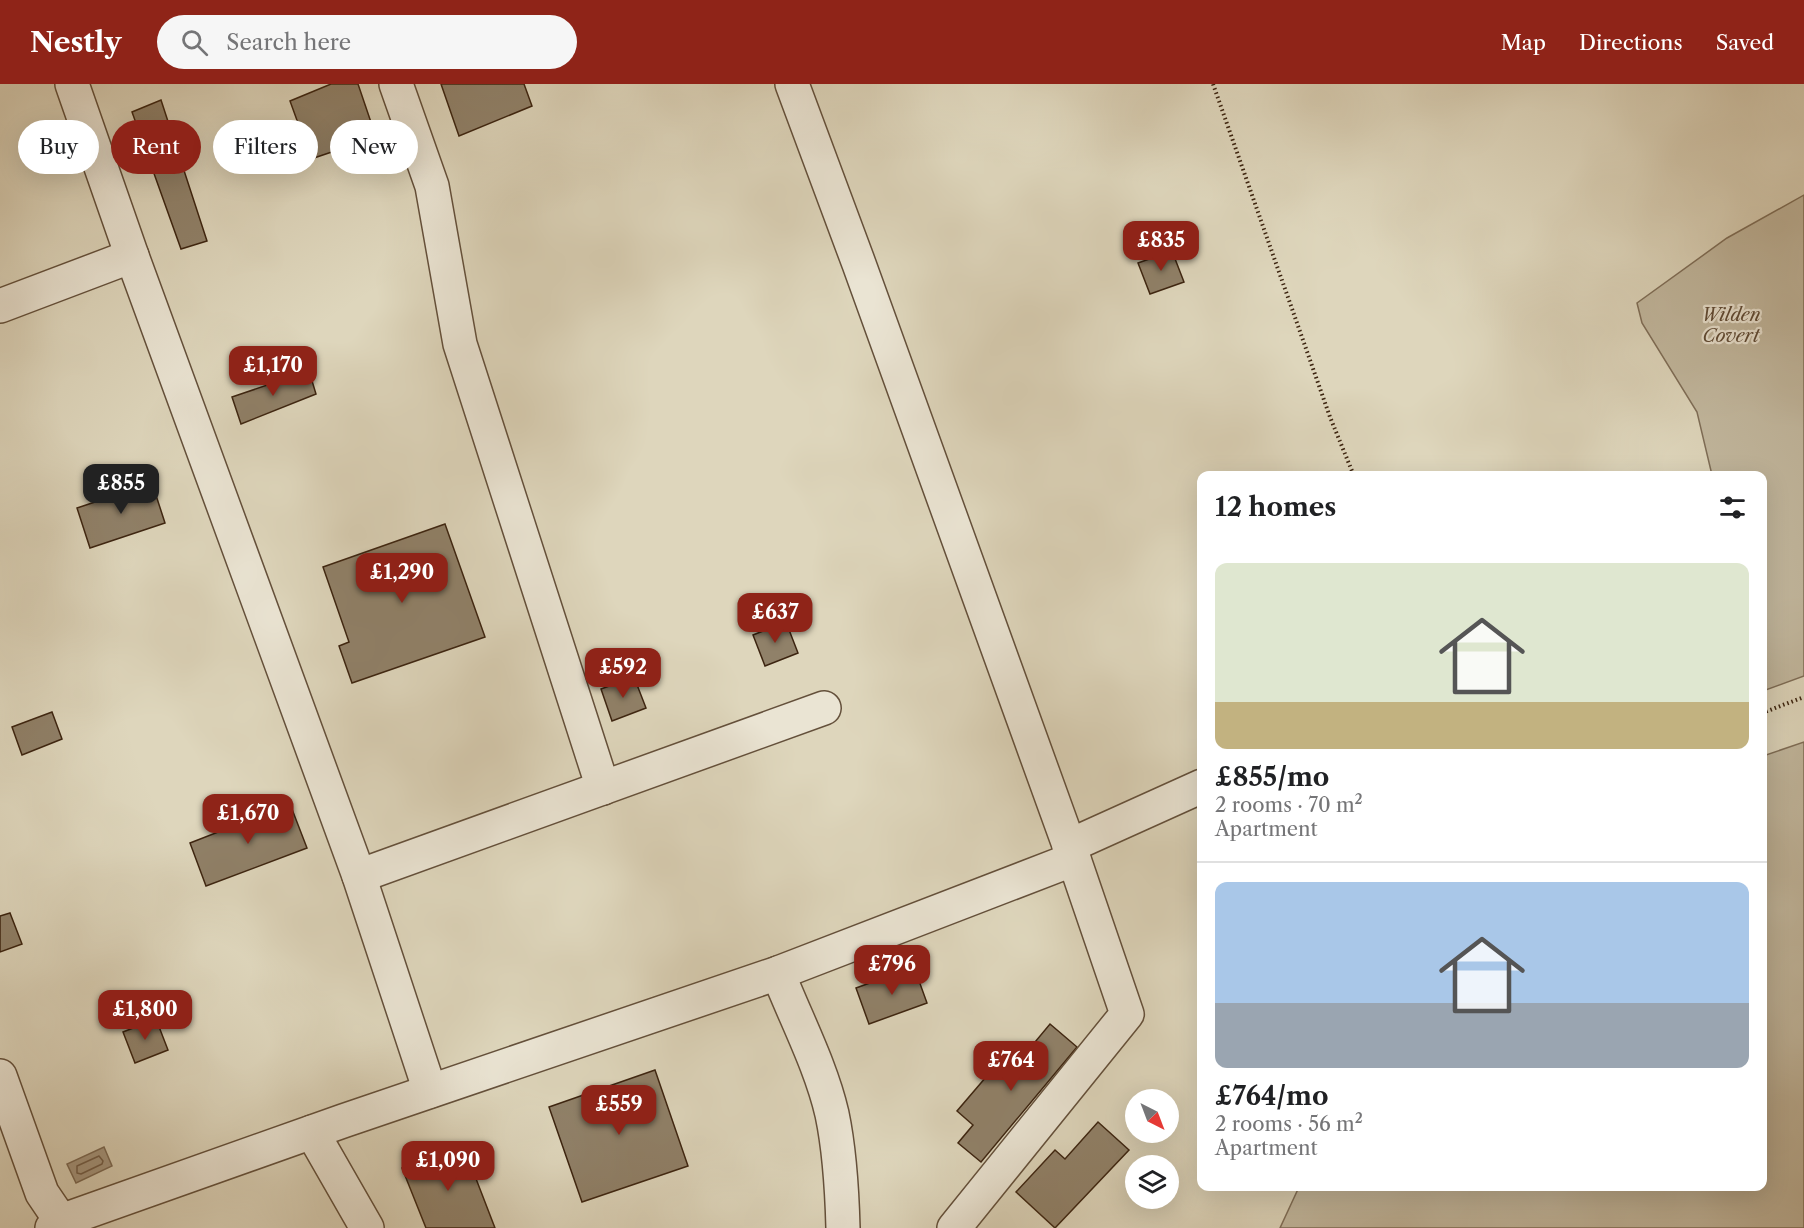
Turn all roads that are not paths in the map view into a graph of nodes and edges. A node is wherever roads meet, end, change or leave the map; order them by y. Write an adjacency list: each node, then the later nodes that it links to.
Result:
1 (72, 84): 4 (lane)
2 (396, 84): 7 (lane)
3 (792, 84): 9 (lane)
4 (132, 255): 5 (lane); 10 (lane)
5 (0, 306)
6 (824, 708): 7 (lane)
7 (603, 788): 10 (lane)
8 (1197, 789): 9 (lane)
9 (1072, 852): 11 (lane); 18 (lane)
10 (358, 876): 13 (lane)
11 (777, 973): 13 (lane); 17 (lane)
12 (0, 1076): 15 (lane)
13 (430, 1091): 14 (lane)
14 (312, 1132): 15 (lane); 16 (lane)
15 (56, 1225)
16 (367, 1228)
17 (843, 1228)
18 (954, 1228)

